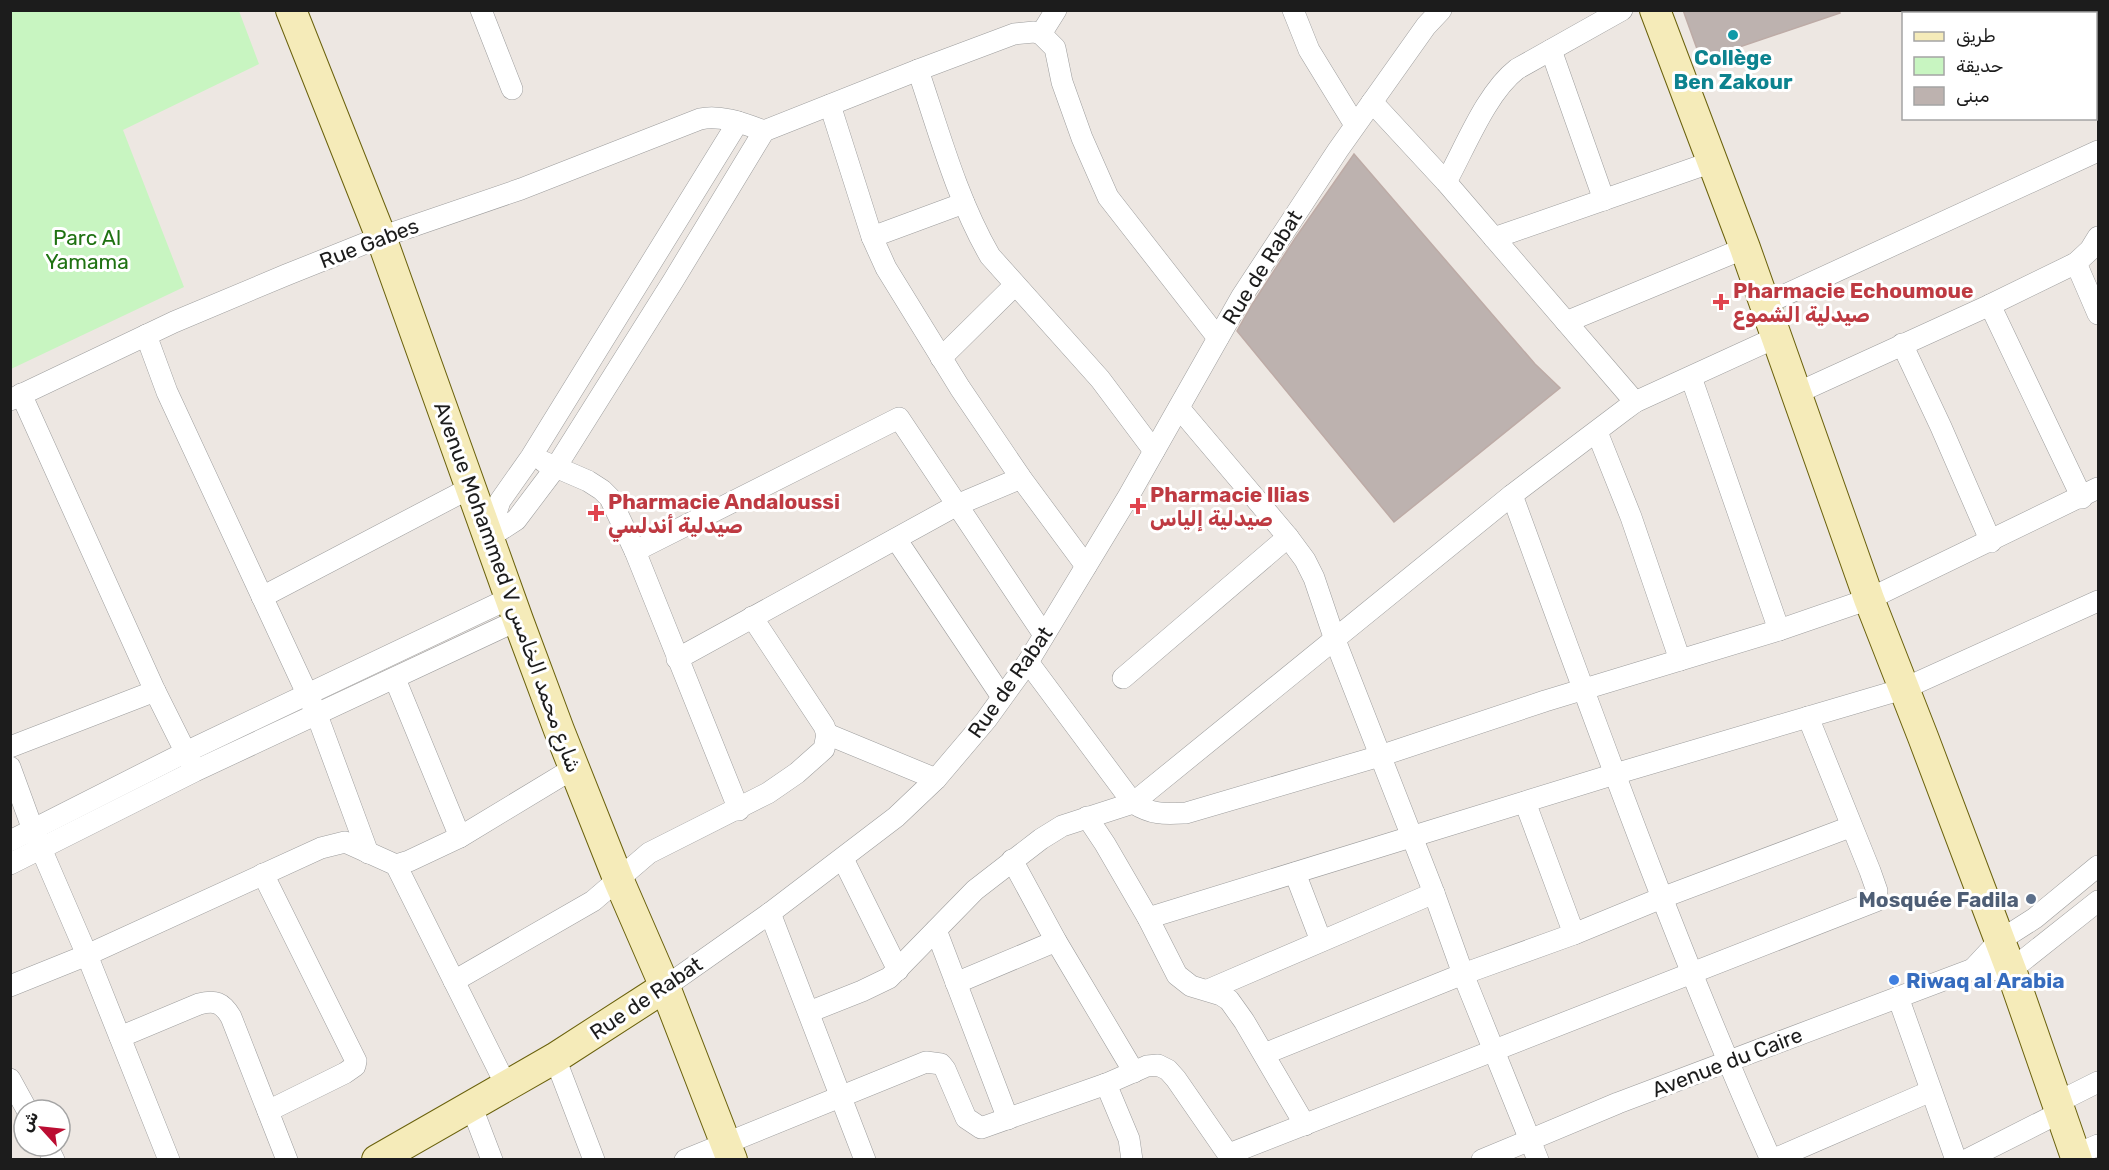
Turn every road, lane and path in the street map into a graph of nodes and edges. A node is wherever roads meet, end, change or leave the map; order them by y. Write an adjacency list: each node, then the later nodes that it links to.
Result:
1 (291, 10): 22 (street, Avenue Mohammed V شارع محمد الخامس)
2 (481, 10): 11 (street)
3 (1056, 10): 8 (street)
4 (1293, 10): 15 (street)
5 (1441, 10): 12 (street, Rue de Rabat)
6 (1622, 10): 9 (street)
7 (1655, 10): 18 (street)
8 (1041, 34): 10 (street); 35 (street)
9 (1551, 50): 19 (street); 20 (street)
10 (918, 70): 13 (street); 21 (street)
11 (512, 89)
12 (1372, 102): 15 (street, Rue de Rabat); 19 (street)
13 (830, 105): 16 (street); 23 (street)
14 (738, 122): 16 (street, Rue Gabes); 22 (street, Rue Gabes); 45 (street)
15 (1355, 125): 35 (street, Rue de Rabat)
16 (764, 131): 46 (street)
17 (2098, 150): 29 (street)
18 (1712, 162): 20 (street); 26 (street)
19 (1446, 182): 25 (street)
20 (1604, 200): 25 (street)
21 (964, 203): 23 (street); 28 (street)
22 (381, 237): 33 (street, Rue Gabes); 48 (street, Avenue Mohammed V شارع محمد الخامس)
23 (872, 237): 37 (street)
24 (2098, 237): 27 (street)
25 (1494, 238): 32 (street)
26 (1745, 248): 29 (street); 32 (street)
27 (2076, 263): 30 (street); 31 (street)
28 (1016, 285): 37 (street); 44 (street)
29 (1765, 304): 34 (street)
30 (1990, 305): 36 (street); 49 (street)
31 (2098, 314)
32 (1566, 322): 41 (street)
33 (146, 335): 40 (street, Rue Gabes); 58 (street)
34 (1777, 337): 38 (street); 39 (street)
35 (1218, 338): 42 (street, Rue de Rabat)
36 (1902, 344): 39 (street); 55 (street)
37 (941, 358): 47 (street)
38 (1691, 377): 41 (street); 63 (street)
39 (1797, 393): 59 (street)
40 (16, 397): 73 (street)
41 (1635, 402): 43 (street)
42 (1179, 408): 44 (street, Rue de Rabat); 52 (street)
43 (1597, 432): 50 (street); 67 (street)
44 (1154, 451): 57 (street, Rue de Rabat)
45 (531, 457): 46 (street); 53 (street)
46 (556, 467): 53 (street); 56 (street)
47 (1021, 478): 51 (street); 57 (street)
48 (470, 488): 53 (street, Avenue Mohammed V شارع محمد الخامس); 58 (street)
49 (2090, 493): 55 (street)
50 (1512, 495): 65 (street); 71 (street)
51 (957, 505): 54 (street); 56 (street); 64 (street)
52 (1288, 537): 65 (street); 69 (street)
53 (488, 538): 61 (street, Avenue Mohammed V شارع محمد الخامس)
54 (896, 539): 62 (street); 75 (street)
55 (1991, 542): 59 (street)
56 (635, 551): 66 (street)
57 (1086, 566): 64 (street, Rue de Rabat)
58 (262, 597): 74 (street)
59 (1869, 600): 63 (street); 72 (street)
60 (2098, 602): 72 (street)
61 (514, 609): 70 (street); 74 (street); 83 (street, Avenue Mohammed V شارع محمد الخامس)
62 (752, 617): 66 (street); 78 (street)
63 (1779, 630): 67 (street)
64 (1044, 635): 68 (street, Rue de Rabat)
65 (1335, 640): 80 (street); 87 (street)
66 (677, 659): 88 (street)
67 (1680, 660): 71 (street)
68 (1028, 662): 75 (street, Rue de Rabat); 87 (street)
69 (1123, 678)
70 (395, 679): 76 (street); 91 (street)
71 (1584, 689): 80 (street); 84 (street)
72 (1904, 689): 77 (street); 113 (street)
73 (156, 691): 79 (street); 81 (street)
74 (308, 694): 76 (street); 81 (street)
75 (1002, 698): 85 (street, Rue de Rabat)
76 (317, 715): 81 (street); 95 (street)
77 (1808, 717): 84 (street); 90 (street)
78 (826, 734): 85 (street); 88 (street)
79 (10, 747)
80 (1380, 756): 87 (street); 92 (street)
81 (191, 762): 93 (street)
82 (10, 767): 93 (street)
83 (574, 768): 91 (street); 103 (street, Avenue Mohammed V شارع محمد الخامس)
84 (1615, 774): 86 (street); 105 (street)
85 (936, 779): 96 (street, Rue de Rabat)
86 (1525, 802): 92 (street); 110 (street)
87 (1132, 803): 89 (street)
88 (739, 810): 103 (street)
89 (1087, 817): 97 (street); 108 (street)
90 (1851, 827): 105 (street); 118 (street)
91 (460, 837): 99 (street)
92 (1411, 838): 101 (street); 104 (street)
93 (38, 839): 94 (street); 98 (street); 114 (street)
94 (10, 841)
95 (368, 853): 99 (street); 102 (street)
96 (843, 859): 107 (street, Rue de Rabat); 116 (street)
97 (1012, 860): 109 (street); 111 (street)
98 (10, 864)
99 (396, 865): 120 (street)
100 (2098, 866): 113 (street, Avenue du Caire)
101 (1295, 873): 108 (street); 112 (street)
102 (263, 874): 114 (street); 142 (street)
103 (619, 881): 120 (street); 123 (street, Avenue Mohammed V شارع محمد الخامس)
104 (1434, 893): 112 (street); 119 (street)
105 (1664, 897): 110 (street); 118 (street)
106 (2098, 901): 117 (street)
107 (770, 913): 123 (street, Rue de Rabat); 126 (street)
108 (1148, 918): 124 (street)
109 (936, 930): 116 (street); 121 (street)
110 (1574, 934): 119 (street)
111 (1056, 941): 121 (street); 132 (street)
112 (1322, 941): 124 (street)
113 (1999, 941): 115 (street, Avenue du Caire); 117 (street)
114 (87, 955): 122 (street); 127 (street)
115 (1973, 969): 117 (street, Avenue du Caire); 125 (street, Avenue du Caire)
116 (898, 970): 126 (street)
117 (2011, 970): 141 (street)
118 (1692, 972): 128 (street); 131 (street)
119 (1463, 974): 128 (street); 129 (street)
120 (454, 981): 136 (street)
121 (956, 983): 143 (street)
122 (10, 986)
123 (665, 987): 130 (street, Rue de Rabat); 146 (street, Avenue Mohammed V شارع محمد الخامس)
124 (1208, 990): 129 (street)
125 (1898, 997): 131 (street, Avenue du Caire); 137 (street)
126 (809, 1012): 138 (street)
127 (120, 1037): 142 (street); 149 (street)
128 (1493, 1050): 144 (street); 145 (street)
129 (1264, 1054): 144 (street)
130 (555, 1058): 136 (street, Rue de Rabat); 153 (street)
131 (1728, 1062): 145 (street, Avenue du Caire); 158 (street)
132 (1134, 1072): 135 (street); 148 (street)
133 (10, 1079): 139 (street)
134 (2098, 1082): 141 (street)
135 (1106, 1084): 143 (street); 156 (street)
136 (506, 1085): 140 (street, Rue de Rabat)
137 (1931, 1091): 158 (street); 159 (street)
138 (840, 1097): 143 (street); 146 (street); 155 (street)
139 (20, 1098)
140 (471, 1105): 151 (street, Rue de Rabat); 152 (street)
141 (2058, 1108): 147 (street); 160 (street)
142 (268, 1111): 150 (street)
143 (1008, 1119)
144 (1305, 1125): 148 (street)
145 (1534, 1150): 157 (street, Avenue du Caire)
146 (729, 1151): 154 (street)
147 (2084, 1153)
148 (1230, 1157)
149 (169, 1160)
150 (286, 1160)
151 (377, 1160)
152 (492, 1160)
153 (594, 1160)
154 (684, 1160)
155 (865, 1160)
156 (1132, 1160)
157 (1482, 1160)
158 (1772, 1160)
159 (1956, 1160)
160 (1966, 1160)

